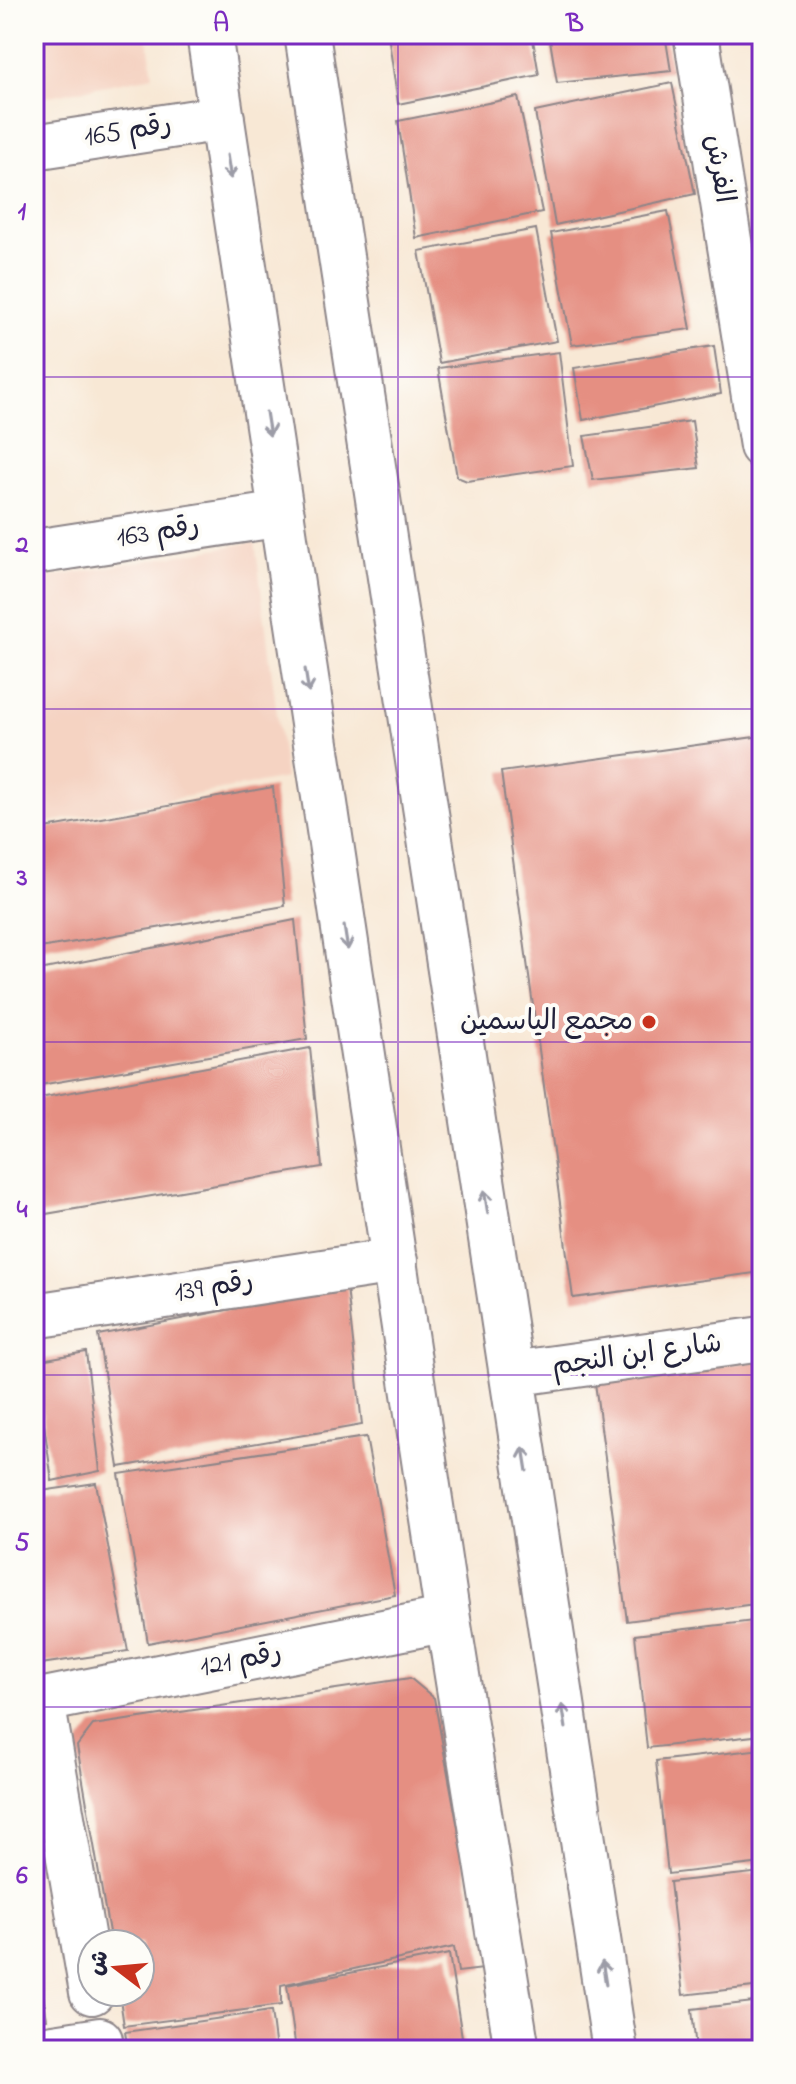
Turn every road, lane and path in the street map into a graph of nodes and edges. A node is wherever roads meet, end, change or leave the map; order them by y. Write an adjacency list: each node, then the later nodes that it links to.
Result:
1 (209, 34): 4 (street)
2 (307, 34): 12 (street, one-way to 2)
3 (696, 34): 6 (street, الفرش)
4 (222, 118): 5 (street, رقم 165); 7 (street, one-way to 7)
5 (34, 147)
6 (762, 446)
7 (282, 514): 8 (street, رقم 163); 9 (street, one-way to 9)
8 (34, 552)
9 (395, 1261): 10 (street, رقم 139); 13 (street)
10 (34, 1316)
11 (762, 1339): 12 (street, شارع ابن النجم)
12 (512, 1374): 20 (street, one-way to 12)
13 (448, 1619): 14 (street, رقم 121); 19 (street)
14 (38, 1702): 15 (street)
15 (80, 1928)
16 (95, 2008): 17 (street)
17 (101, 2045): 18 (street)
18 (34, 2050)
19 (517, 2050)
20 (615, 2050)

